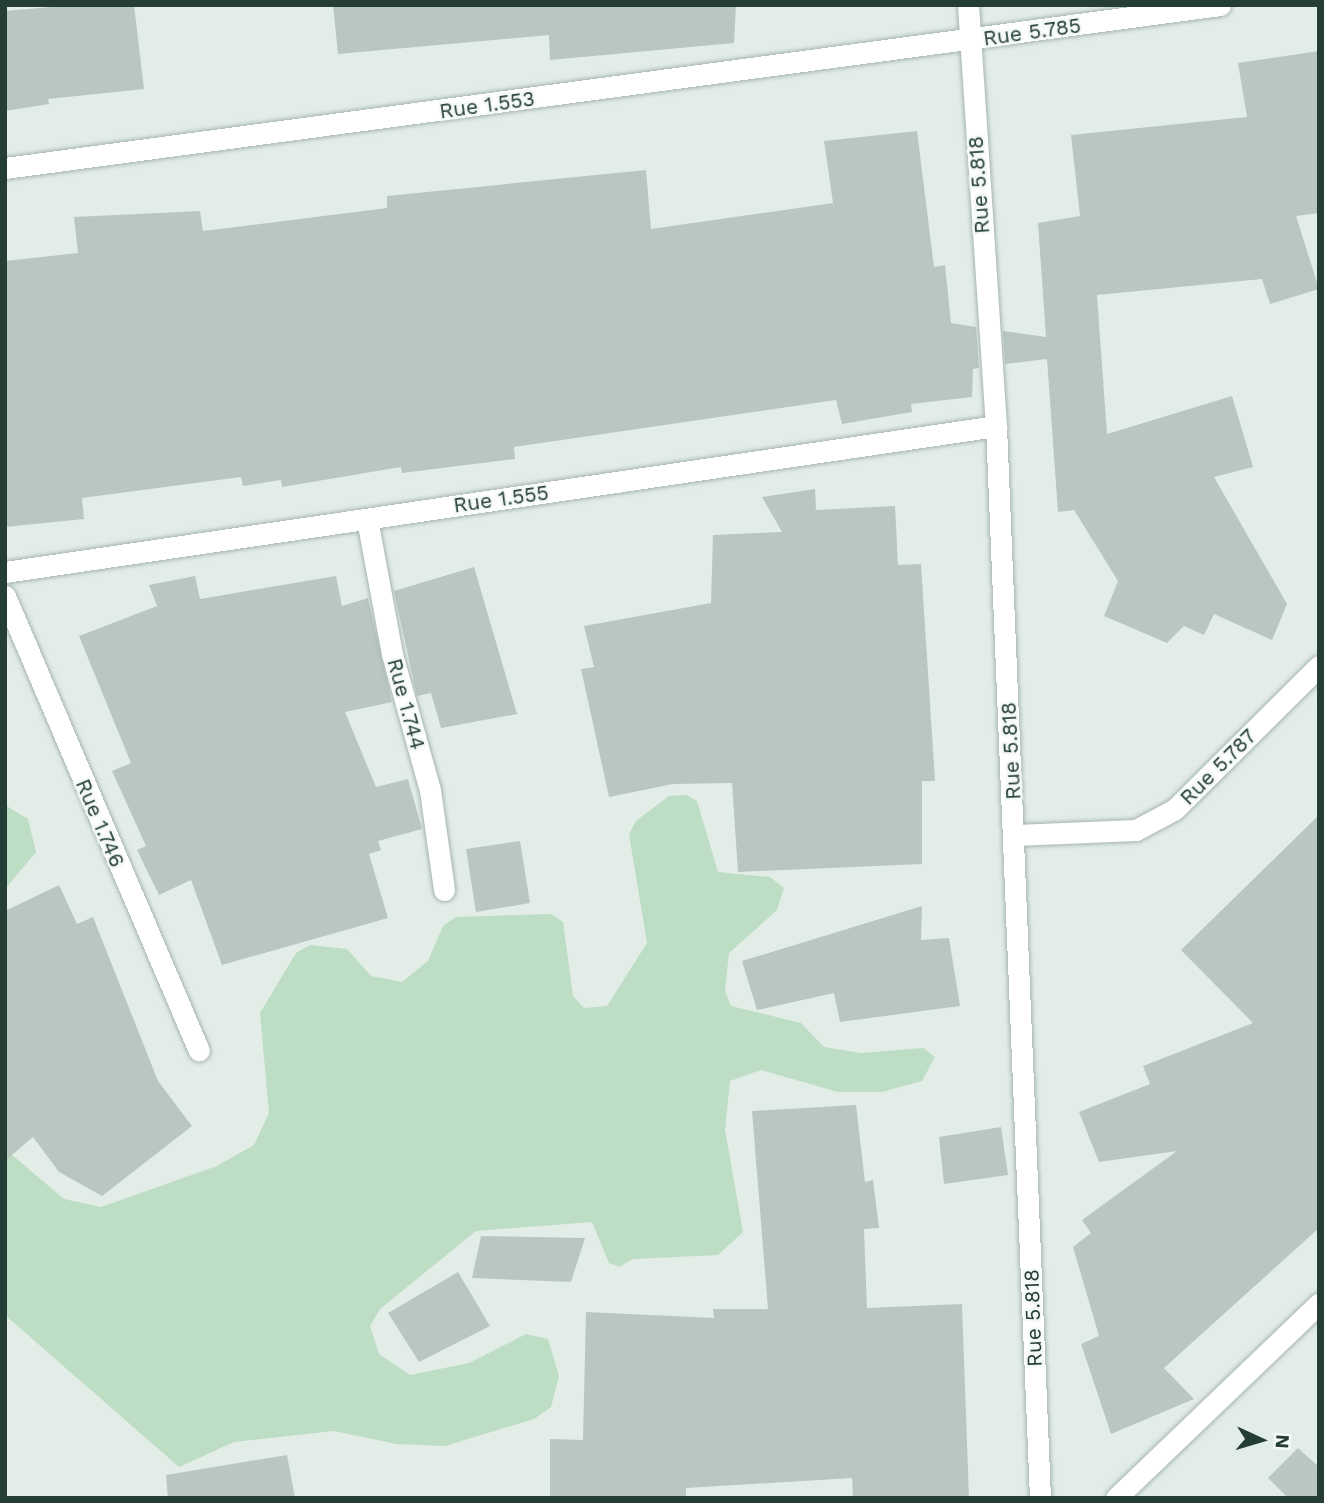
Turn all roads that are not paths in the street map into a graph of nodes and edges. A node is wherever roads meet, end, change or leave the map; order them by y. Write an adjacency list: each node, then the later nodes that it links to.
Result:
1 (968, 5): 3 (street, Rue 5.818)
2 (1220, 5): 3 (street, Rue 5.785)
3 (969, 41): 4 (street, Rue 1.553); 5 (street, Rue 5.818)
4 (5, 169)
5 (996, 426): 6 (street, Rue 1.555); 10 (street, Rue 5.818)
6 (367, 519): 7 (street, Rue 1.555); 11 (street, Rue 1.744)
7 (5, 572)
8 (5, 596): 12 (street, Rue 1.746)
9 (1319, 666): 10 (street, Rue 5.787)
10 (1015, 835): 14 (street, Rue 5.818)
11 (444, 890)
12 (199, 1050)
13 (1319, 1303): 15 (street)
14 (1040, 1498)
15 (1116, 1498)

